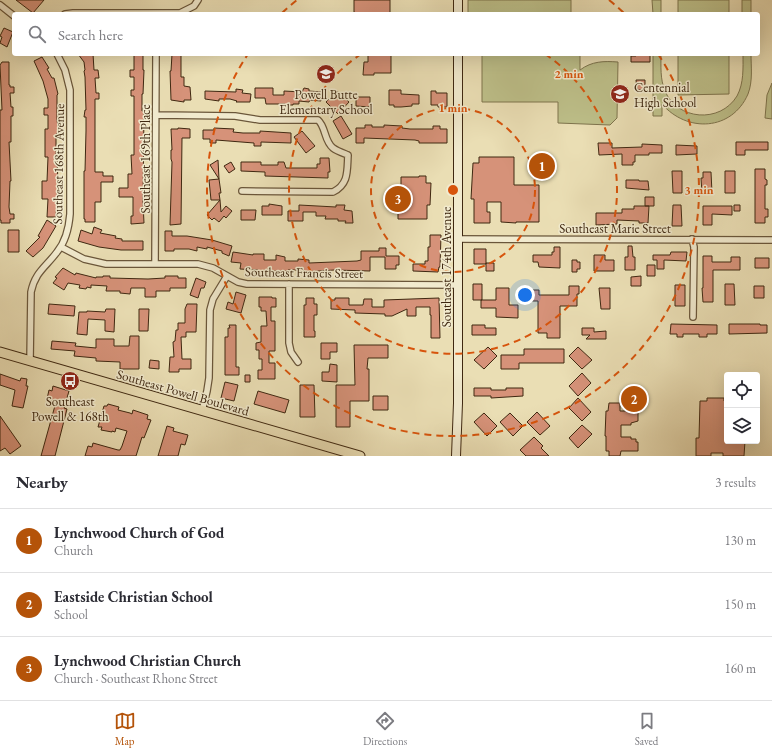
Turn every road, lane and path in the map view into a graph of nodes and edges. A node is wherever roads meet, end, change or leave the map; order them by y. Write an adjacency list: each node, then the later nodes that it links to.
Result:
1 (458, 0): 5 (street)
2 (197, 1): 4 (street)
3 (0, 5): 6 (street)
4 (182, 12)
5 (458, 12)
6 (12, 14)
7 (58, 56): 15 (street, Southeast 168th Avenue)
8 (156, 56): 10 (street, Southeast 169th Place)
9 (458, 56): 12 (street, Southeast 174th Avenue)
10 (156, 115): 11 (street); 16 (street, Southeast 169th Place)
11 (242, 191)
12 (458, 238): 13 (street, Southeast Marie Street); 19 (street, Southeast 174th Avenue)
13 (692, 239): 14 (street, Southeast Marie Street); 20 (street)
14 (772, 240)
15 (61, 247): 16 (street, Southeast Francis Street); 22 (street, Southeast 168th Avenue)
16 (155, 264): 17 (street, Southeast Francis Street)
17 (227, 276): 18 (street, Southeast Francis Street); 24 (street)
18 (289, 284): 19 (street, Southeast Francis Street); 23 (street)
19 (458, 285): 26 (street, Southeast 174th Avenue)
20 (693, 317)
21 (0, 352): 22 (main road, Southeast Powell Boulevard)
22 (30, 361): 24 (main road, Southeast Powell Boulevard)
23 (298, 362)
24 (202, 411): 25 (main road, Southeast Powell Boulevard)
25 (360, 456)
26 (456, 456)

